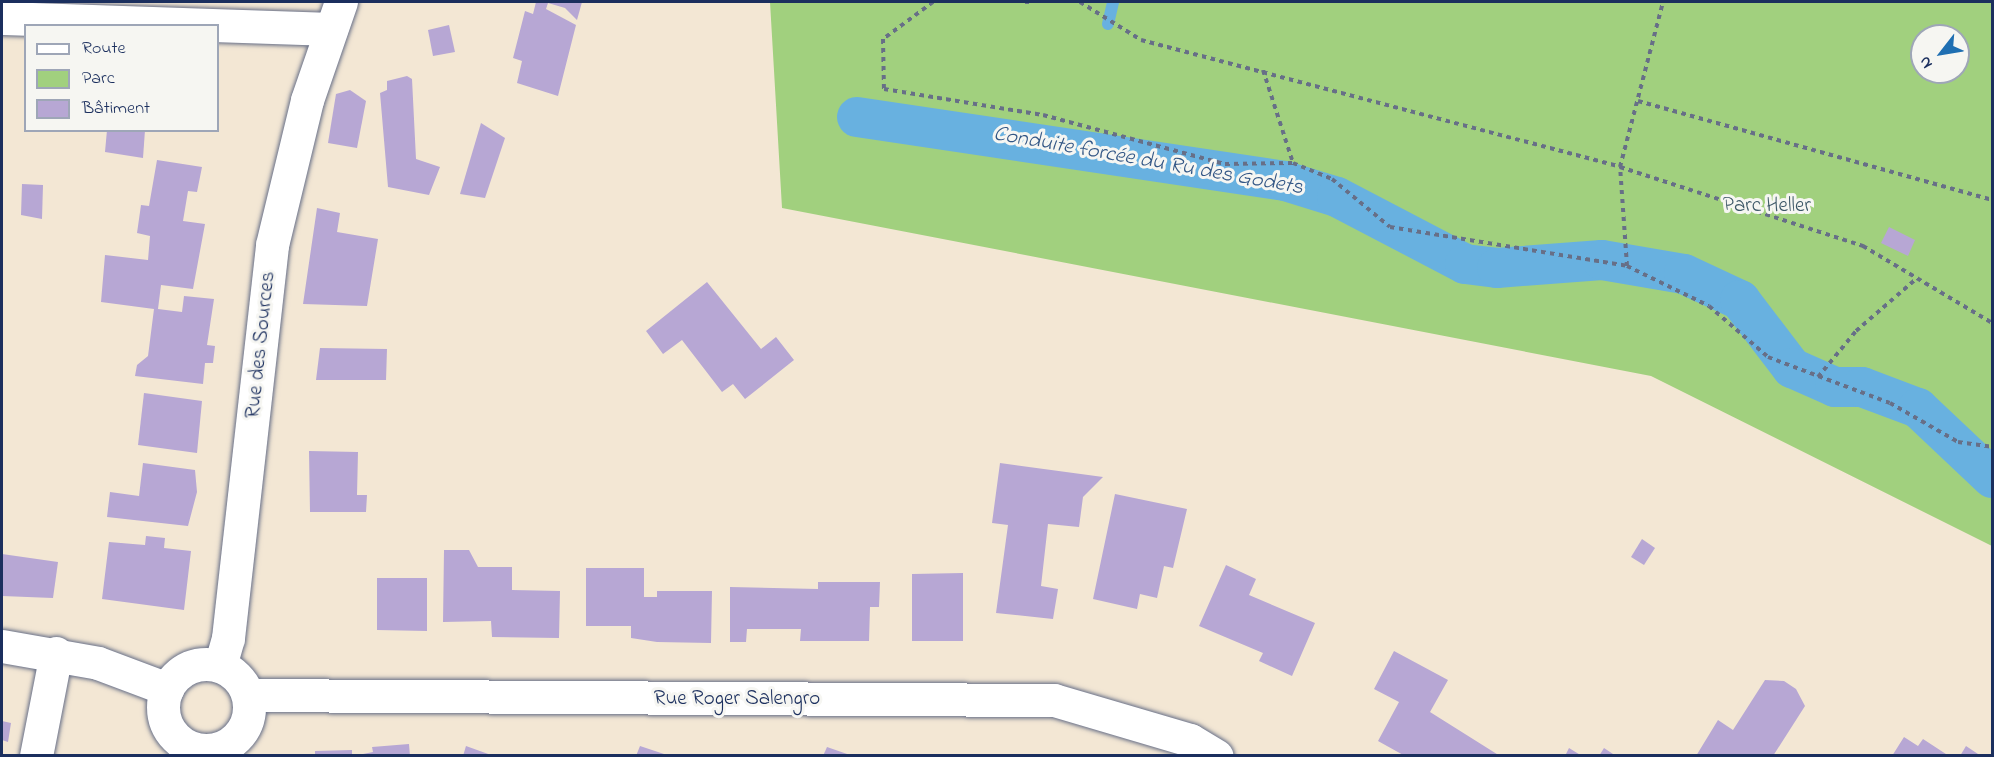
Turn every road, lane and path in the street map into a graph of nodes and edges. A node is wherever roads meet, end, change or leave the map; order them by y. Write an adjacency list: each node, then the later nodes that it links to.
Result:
1 (933, 2): 10 (path)
2 (1025, 2): 3 (path)
3 (1032, 2)
4 (1080, 2): 8 (path)
5 (1663, 2): 9 (path)
6 (336, 15): 7 (street); 20 (street, Rue des Sources)
7 (2, 18)
8 (1263, 70): 10 (path); 11 (path)
9 (1638, 101): 11 (path); 12 (path)
10 (1293, 163): 13 (path)
11 (1620, 167): 13 (path); 14 (path)
12 (1992, 200)
13 (1627, 266): 16 (path)
14 (1916, 279): 15 (path); 16 (path)
15 (1992, 323)
16 (1818, 376): 17 (path)
17 (1992, 447)
18 (2, 646): 19 (street)
19 (56, 653): 21 (street); 24 (street)
20 (220, 666): 21 (street); 22 (street)
21 (167, 689): 23 (street)
22 (248, 695): 23 (street); 25 (street, Rue Roger Salengro)
23 (206, 753)
24 (36, 756)
25 (1217, 756)

